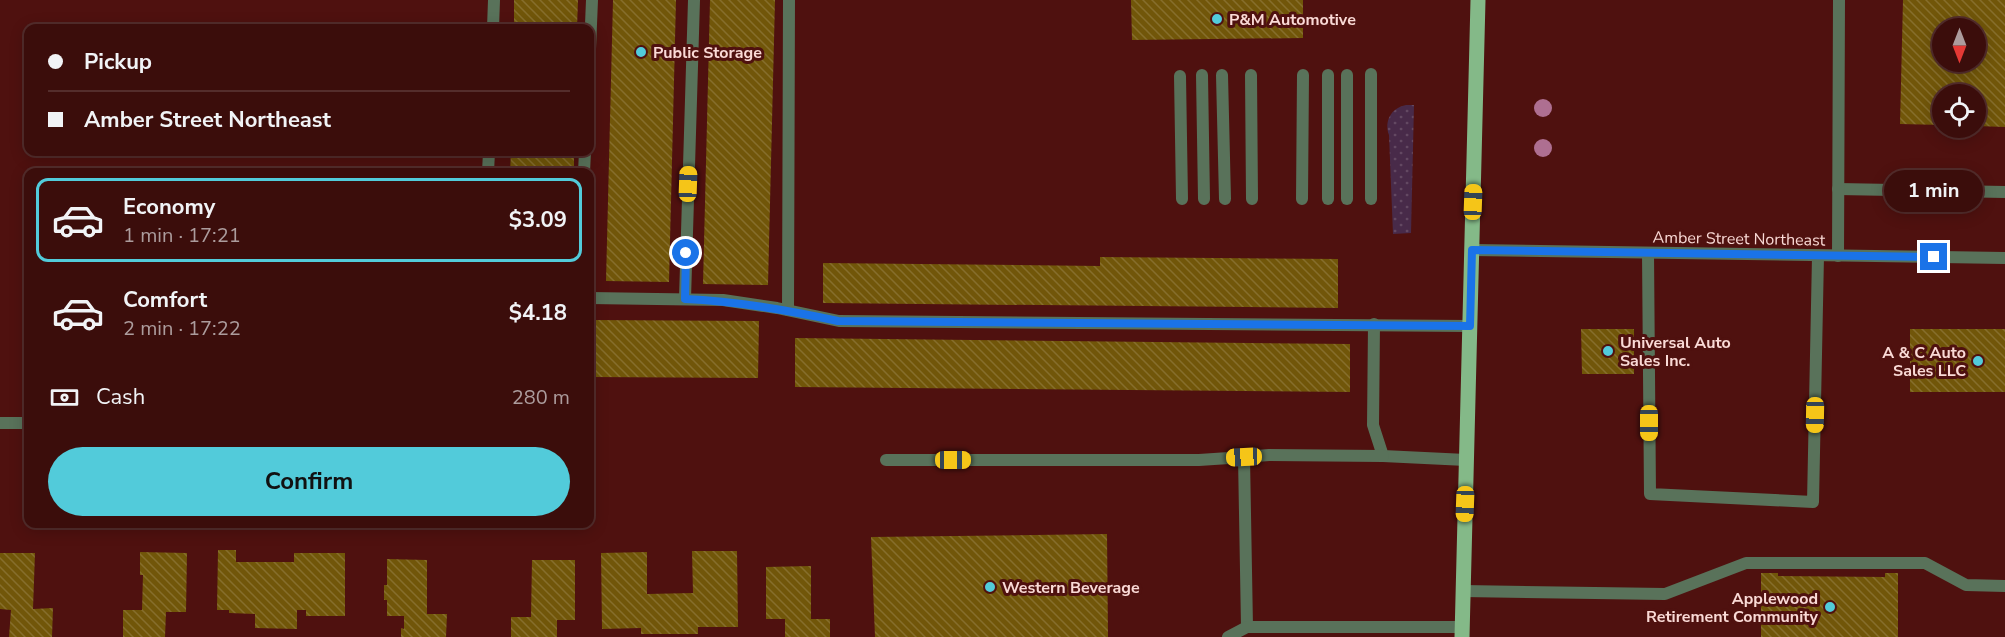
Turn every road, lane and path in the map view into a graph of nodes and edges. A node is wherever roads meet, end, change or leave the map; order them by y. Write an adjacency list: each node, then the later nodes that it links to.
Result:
1 (494, 0): 7 (street)
2 (592, 0): 8 (street)
3 (694, 0): 33 (street)
4 (789, 0): 34 (street)
5 (1478, 0): 27 (main road)
6 (1839, 0): 17 (street)
7 (493, 24)
8 (591, 24)
9 (1371, 74): 26 (street)
10 (1202, 75): 20 (street)
11 (1222, 75): 21 (street)
12 (1251, 75): 22 (street)
13 (1303, 75): 23 (street)
14 (1329, 75): 24 (street)
15 (1347, 75): 25 (street)
16 (1180, 76): 19 (street)
17 (1838, 189): 18 (street); 30 (street)
18 (2005, 192)
19 (1182, 199)
20 (1203, 199)
21 (1225, 199)
22 (1252, 199)
23 (1302, 199)
24 (1328, 199)
25 (1347, 199)
26 (1371, 199)
27 (1472, 250): 28 (street, Amber Street Northeast); 36 (main road)
28 (1648, 253): 29 (street, Amber Street Northeast); 29 (street)
29 (1818, 256): 30 (street, Amber Street Northeast)
30 (1838, 256): 31 (street, Amber Street Northeast)
31 (2005, 258)
32 (594, 298): 33 (street)
33 (685, 299): 34 (street)
34 (788, 310): 35 (street)
35 (1374, 324): 36 (street); 39 (street)
36 (1470, 326): 42 (main road)
37 (0, 423): 38 (street)
38 (24, 423)
39 (1383, 456): 40 (street); 42 (street)
40 (1244, 457): 41 (street); 45 (street)
41 (886, 460)
42 (1466, 460): 44 (main road)
43 (2005, 586): 44 (street)
44 (1463, 591): 46 (main road)
45 (1247, 627): 46 (street); 47 (street)
46 (1462, 632)
47 (1228, 637)

